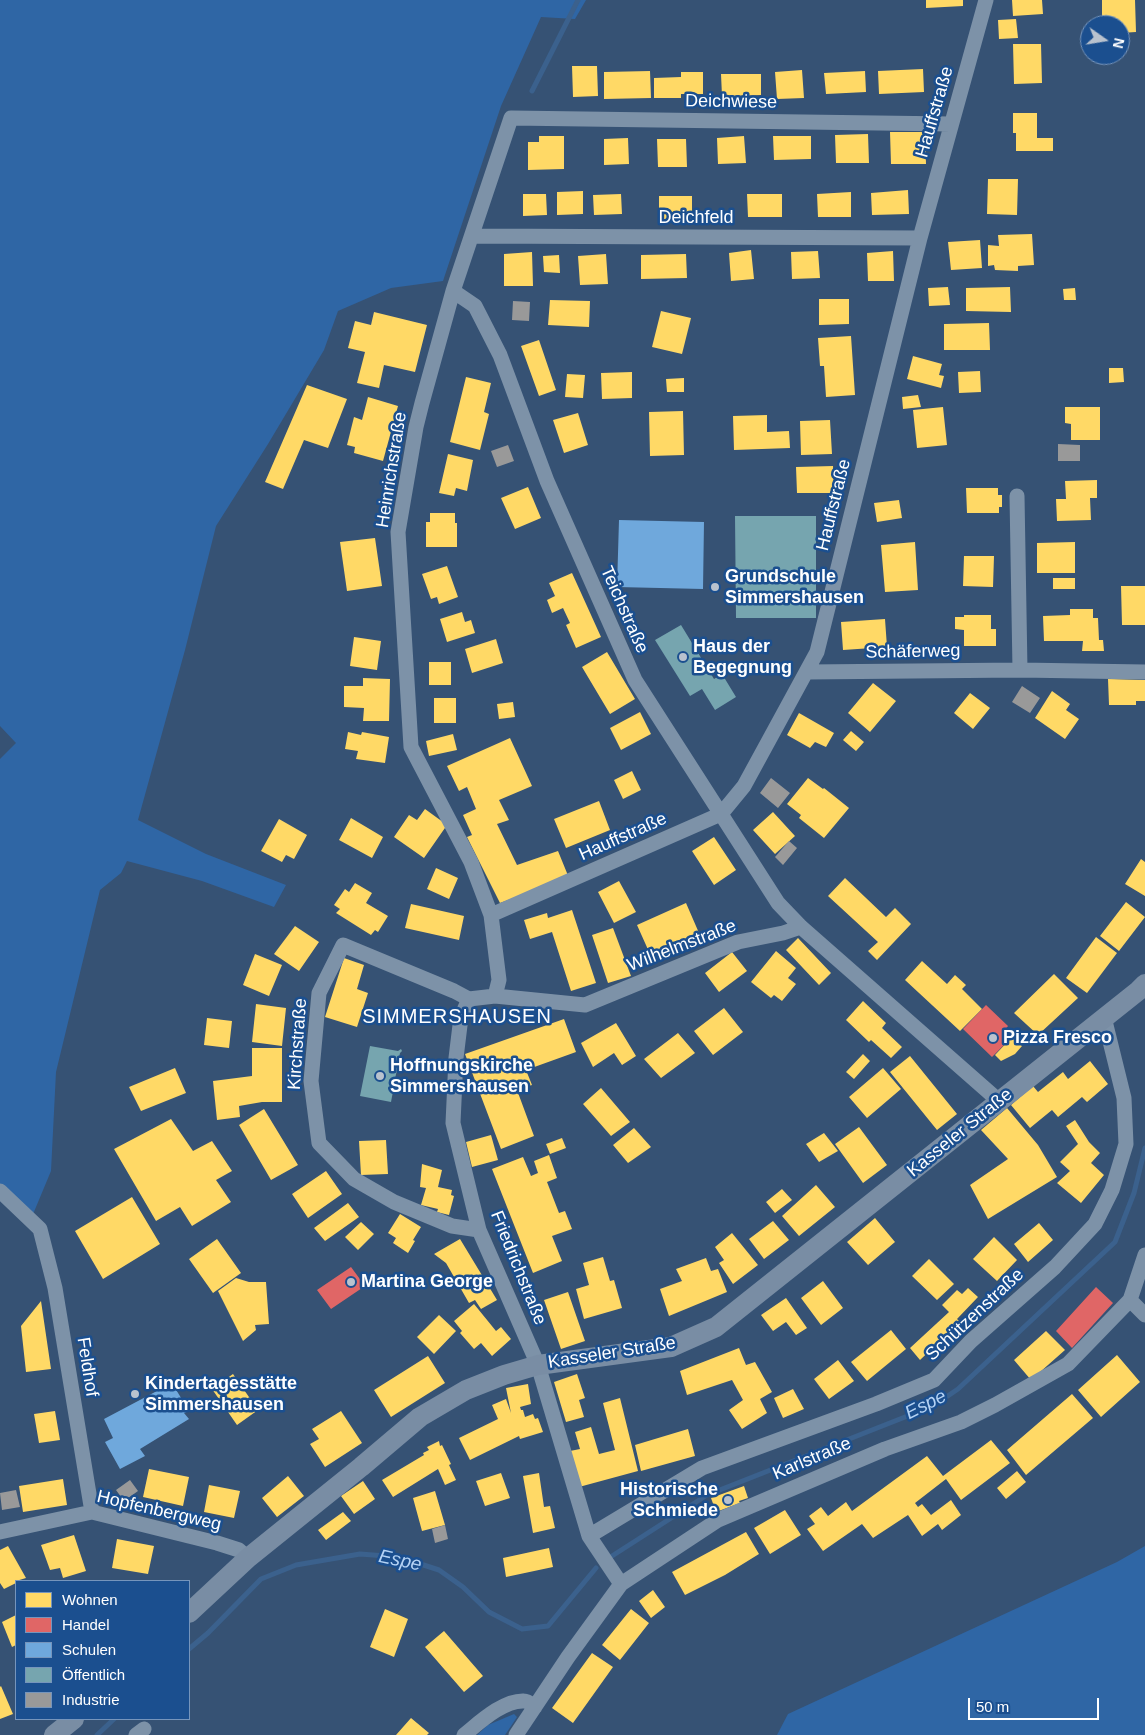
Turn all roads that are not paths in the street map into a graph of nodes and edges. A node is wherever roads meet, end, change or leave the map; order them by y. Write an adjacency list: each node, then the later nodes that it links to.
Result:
1 (986, 0): 3 (street, Hauffstraße)
2 (511, 118): 3 (street, Deichwiese); 4 (street, Heinrichstraße)
3 (951, 124): 5 (street, Hauffstraße)
4 (472, 236): 5 (street, Deichfeld); 6 (street, Heinrichstraße)
5 (920, 238): 9 (street, Hauffstraße)
6 (453, 291): 11 (street, Teichstraße); 12 (street, Heinrichstraße)
7 (1017, 496): 8 (street)
8 (1020, 670): 9 (street, Schäferweg); 10 (street, Schäferweg)
9 (807, 672): 11 (street, Hauffstraße)
10 (1145, 672)
11 (721, 814): 12 (street, Hauffstraße); 13 (street, Teichstraße)
12 (491, 915): 15 (street)
13 (801, 927): 15 (street, Wilhelmstraße); 18 (street)
14 (1143, 989): 17 (street, Kasseler Straße)
15 (495, 996): 16 (street)
16 (469, 999): 20 (street, Friedrichstraße); 20 (street, Kirchstraße)
17 (1104, 1017): 18 (street, Kasseler Straße); 27 (street, Schützenstraße)
18 (999, 1102): 24 (street, Kasseler Straße)
19 (0, 1191): 25 (street, Feldhof)
20 (479, 1230): 24 (street, Friedrichstraße)
21 (1145, 1255): 22 (street, Karlstraße)
22 (1130, 1300): 23 (street); 29 (street, Karlstraße)
23 (1145, 1315)
24 (538, 1365): 27 (street, Friedrichstraße); 28 (street, Kasseler Straße)
25 (92, 1512): 26 (street, Hopfenbergweg); 28 (street, Hopfenbergweg)
26 (0, 1532)
27 (589, 1536): 29 (street, Friedrichstraße)
28 (248, 1558): 30 (street, Kasseler Straße)
29 (621, 1584): 31 (street, Karlstraße)
30 (190, 1612)
31 (535, 1706): 34 (street); 35 (street, Karlstraße)
32 (73, 1720): 33 (street)
33 (54, 1735)
34 (464, 1735)
35 (516, 1735)

